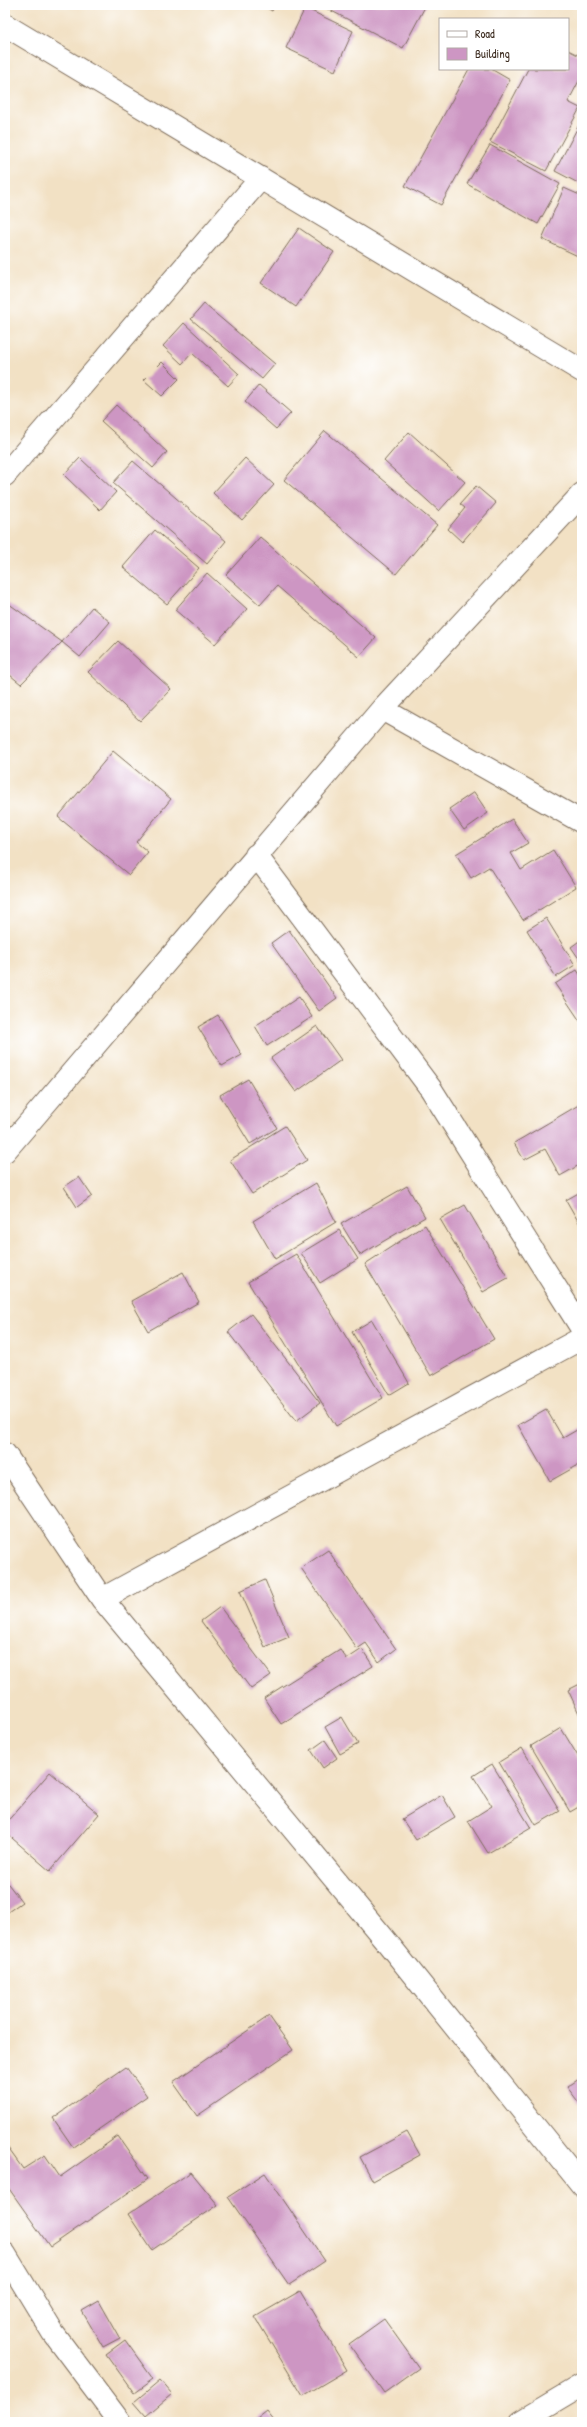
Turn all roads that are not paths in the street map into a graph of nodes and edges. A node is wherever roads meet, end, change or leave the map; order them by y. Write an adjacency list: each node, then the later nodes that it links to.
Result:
1 (5, 25): 2 (street)
2 (260, 178): 3 (street); 4 (street)
3 (582, 371)
4 (5, 475)
5 (582, 494): 6 (street)
6 (382, 709): 7 (street); 8 (street)
7 (582, 822)
8 (256, 855): 9 (street); 10 (street)
9 (5, 1152)
10 (582, 1329)
11 (582, 1338): 13 (street)
12 (5, 1454): 13 (street)
13 (102, 1598): 14 (street)
14 (582, 2185)
15 (5, 2254): 17 (street)
16 (582, 2385): 18 (street)
17 (120, 2422)
18 (520, 2422)

